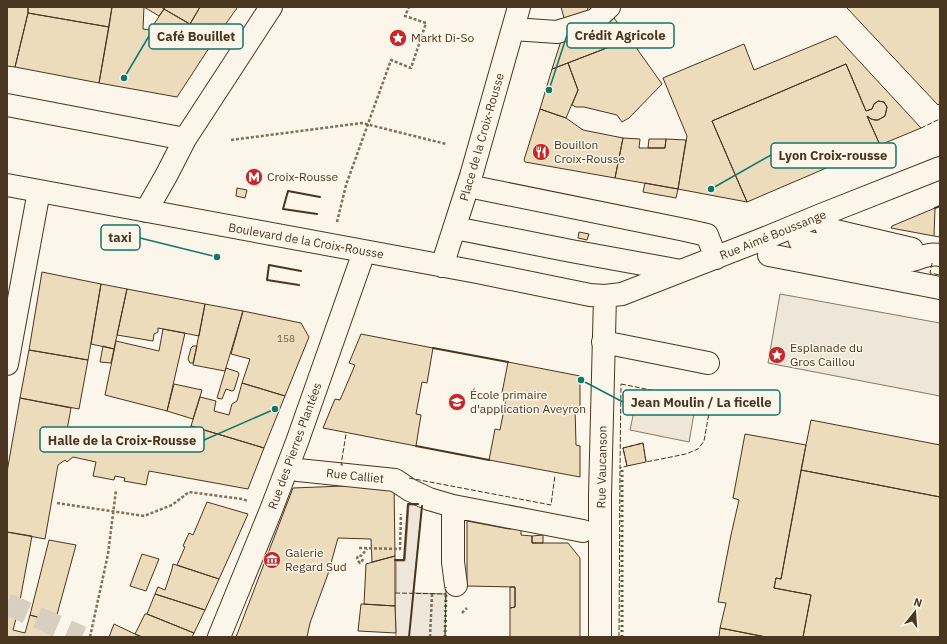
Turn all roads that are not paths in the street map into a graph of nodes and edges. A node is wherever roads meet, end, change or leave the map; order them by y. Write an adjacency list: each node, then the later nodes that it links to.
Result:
1 (271, 7): 6 (street)
2 (519, 7): 4 (street, Place de la Croix-Rousse)
3 (609, 7): 4 (street)
4 (513, 29): 9 (street, Place de la Croix-Rousse)
5 (7, 105): 6 (street)
6 (184, 138): 11 (street)
7 (940, 168): 12 (street, Rue Aimé Boussange)
8 (7, 185): 10 (street, Boulevard de la Croix-Rousse)
9 (468, 186): 14 (street, Place de la Croix-Rousse); 18 (street)
10 (39, 191): 11 (street, Boulevard de la Croix-Rousse); 25 (street)
11 (146, 212): 15 (street, Boulevard de la Croix-Rousse)
12 (821, 215): 13 (street, Rue Aimé Boussange); 16 (street)
13 (795, 226): 16 (street); 18 (street, Rue Aimé Boussange)
14 (455, 228): 19 (street, Place de la Croix-Rousse); 20 (street)
15 (364, 252): 19 (street, Boulevard de la Croix-Rousse); 30 (street, Rue des Pierres Plantées)
16 (936, 254)
17 (769, 255): 21 (street)
18 (716, 258): 20 (street, Rue Aimé Boussange)
19 (442, 266): 22 (street, Boulevard de la Croix-Rousse)
20 (681, 272): 22 (street, Rue Aimé Boussange)
21 (940, 288)
22 (605, 296): 23 (street, Rue Vaucanson)
23 (603, 342): 24 (street); 31 (street, Rue Vaucanson)
24 (708, 363)
25 (7, 364)
26 (298, 470): 27 (street, Rue Calliet)
27 (453, 506): 28 (street, Rue Calliet); 29 (street)
28 (583, 531)
29 (456, 585)
30 (219, 637)
31 (600, 637)

